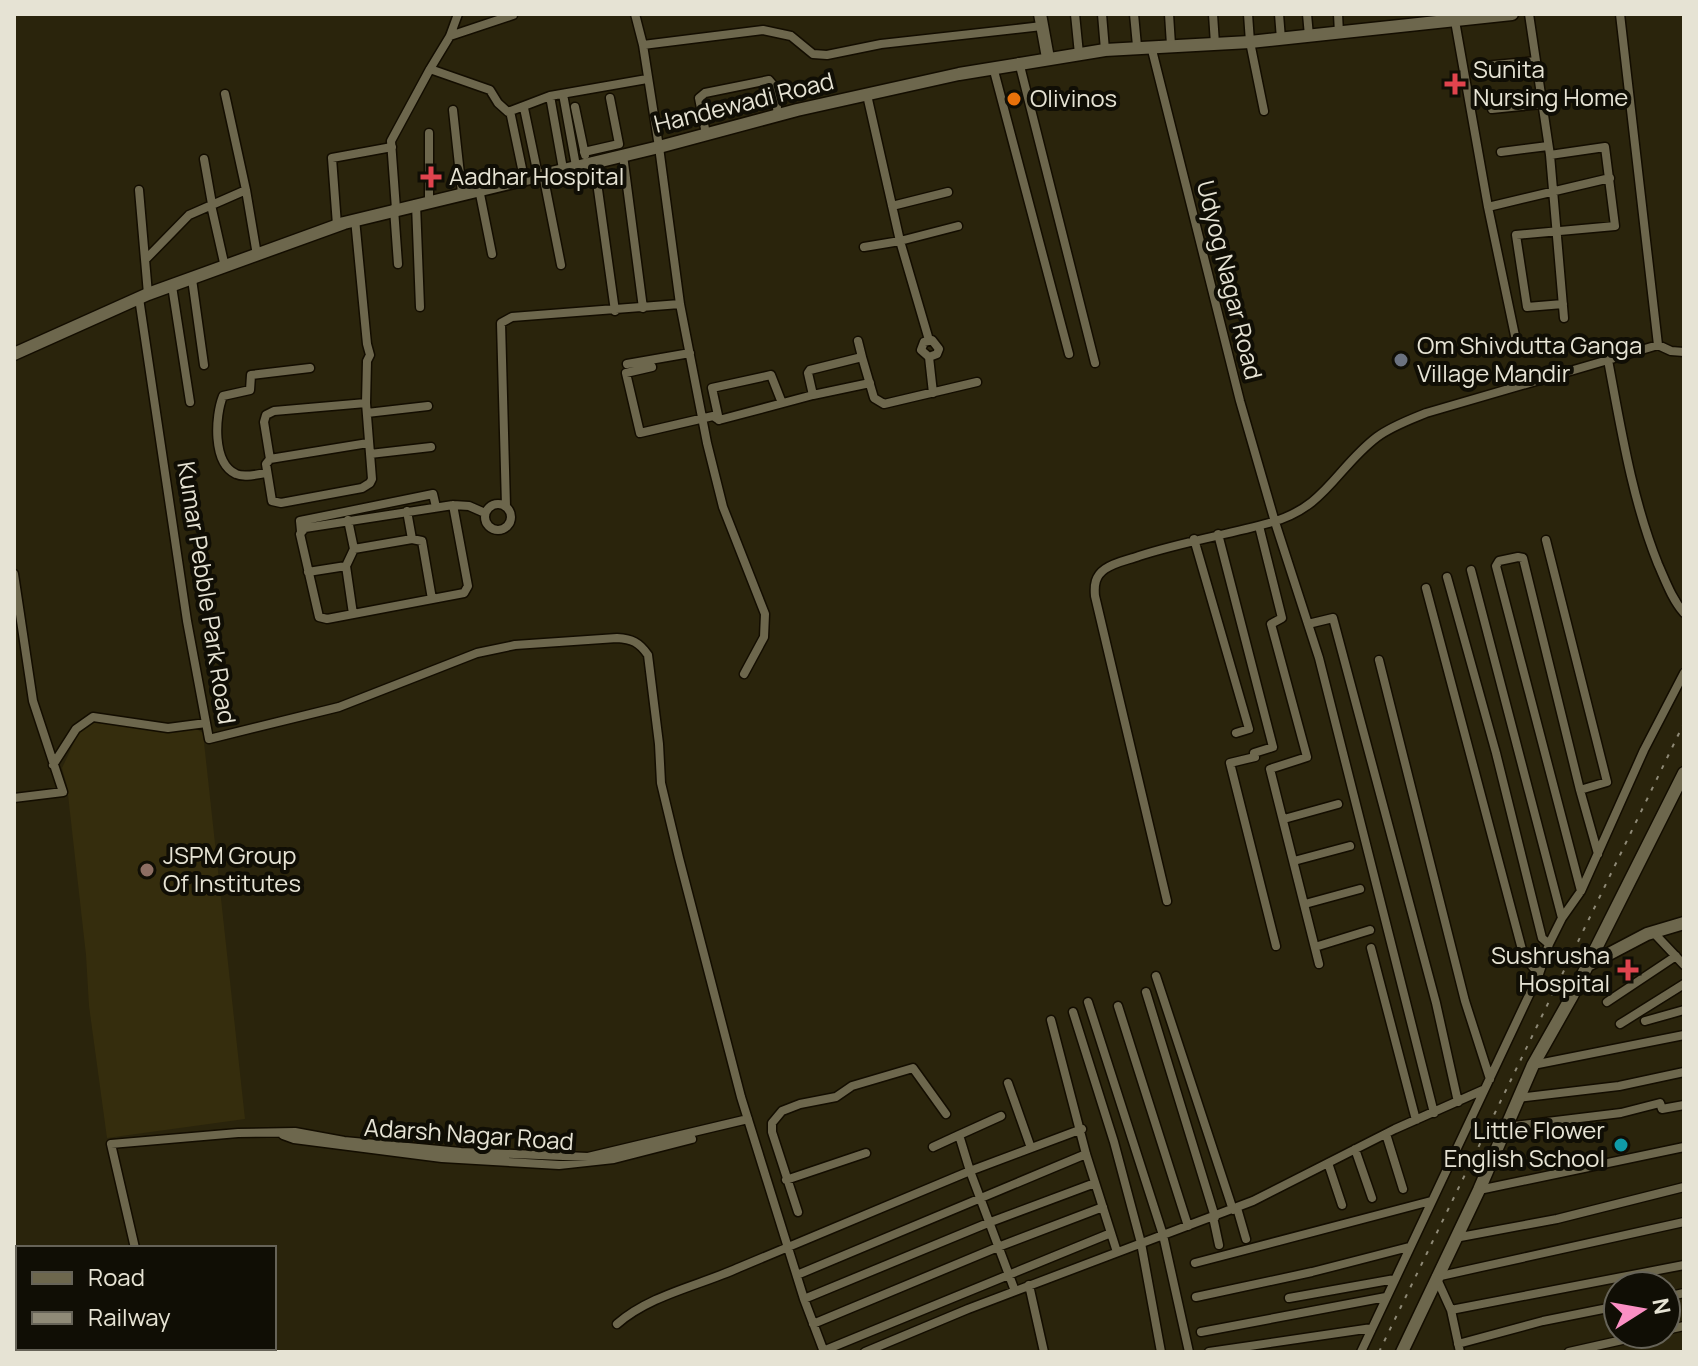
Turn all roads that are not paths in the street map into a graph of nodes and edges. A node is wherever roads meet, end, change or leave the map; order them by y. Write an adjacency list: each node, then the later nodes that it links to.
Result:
1 (458, 14): 22 (street)
2 (635, 14): 27 (street)
3 (1075, 14): 32 (street)
4 (1102, 14): 31 (street)
5 (1134, 14): 29 (street)
6 (1169, 14): 28 (street)
7 (1213, 14): 26 (street)
8 (1248, 14): 25 (street)
9 (1279, 14): 24 (street)
10 (1307, 14): 23 (street)
11 (1338, 14): 21 (street)
12 (1382, 14): 20 (street)
13 (1512, 14): 17 (main road, Handewadi Road)
14 (1529, 14): 34 (street)
15 (1620, 14): 98 (street)
16 (513, 15): 22 (street)
17 (1459, 18): 18 (main road, Handewadi Road); 74 (street)
18 (1424, 19): 20 (main road, Handewadi Road)
19 (1041, 20): 27 (street); 33 (main road)
20 (1383, 28): 21 (main road, Handewadi Road)
21 (1339, 33): 23 (main road, Handewadi Road)
22 (450, 36): 38 (street)
23 (1309, 36): 24 (main road, Handewadi Road)
24 (1281, 39): 25 (main road, Handewadi Road)
25 (1250, 42): 26 (main road, Handewadi Road); 51 (street)
26 (1215, 44): 28 (main road, Handewadi Road)
27 (643, 45): 39 (street)
28 (1171, 45): 30 (main road, Handewadi Road)
29 (1137, 46): 30 (main road, Handewadi Road); 31 (main road, Handewadi Road)
30 (1151, 46): 132 (street, Udyog Nagar Road)
31 (1105, 50): 32 (main road, Handewadi Road)
32 (1079, 54): 33 (main road, Handewadi Road)
33 (1048, 58): 35 (main road, Handewadi Road)
34 (1536, 61): 36 (street); 45 (street)
35 (1019, 62): 37 (main road, Handewadi Road); 106 (street)
36 (1484, 66)
37 (993, 67): 42 (main road, Handewadi Road); 103 (street)
38 (430, 69): 50 (street); 55 (street)
39 (647, 79): 41 (street); 56 (street)
40 (225, 94): 67 (street)
41 (563, 94): 43 (street); 61 (street)
42 (867, 95): 52 (main road, Handewadi Road); 73 (street)
43 (550, 96): 47 (street); 61 (street)
44 (610, 98): 61 (street)
45 (1542, 104): 48 (street); 57 (street)
46 (575, 107): 61 (street)
47 (524, 108): 50 (street); 62 (street)
48 (1492, 109)
49 (453, 110): 70 (street)
50 (510, 111): 63 (street)
51 (1264, 111)
52 (778, 115): 54 (main road, Handewadi Road); 54 (street)
53 (429, 133): 71 (street)
54 (706, 134): 56 (main road, Handewadi Road)
55 (392, 147): 75 (street); 77 (street)
56 (659, 147): 59 (main road, Handewadi Road); 91 (street)
57 (1549, 150): 58 (street); 64 (street); 68 (street)
58 (1501, 152)
59 (623, 155): 61 (main road, Handewadi Road); 94 (street)
60 (204, 159): 72 (street)
61 (587, 160): 62 (main road, Handewadi Road); 95 (street)
62 (541, 174): 63 (main road, Handewadi Road); 86 (street)
63 (524, 178): 65 (main road, Handewadi Road)
64 (1610, 178): 68 (street); 79 (street)
65 (479, 189): 70 (main road, Handewadi Road); 82 (street)
66 (139, 190): 84 (street, Kumar Pebble Park Road)
67 (246, 190): 72 (street); 83 (street)
68 (1553, 191): 74 (street); 79 (street)
69 (948, 192): 73 (street)
70 (462, 193): 71 (main road, Handewadi Road)
71 (422, 202): 75 (main road, Handewadi Road); 93 (street)
72 (211, 204): 84 (street); 87 (street)
73 (892, 206): 80 (street)
74 (1488, 207): 99 (street)
75 (395, 209): 76 (main road, Handewadi Road); 85 (street)
76 (355, 219): 77 (main road, Handewadi Road); 118 (street)
77 (337, 225): 83 (main road, Handewadi Road)
78 (958, 226): 80 (street)
79 (1557, 231): 92 (street); 92 (street)
80 (900, 241): 81 (street); 113 (street)
81 (864, 247)
82 (492, 254)
83 (257, 255): 87 (main road, Handewadi Road)
84 (146, 259): 90 (street, Kumar Pebble Park Road)
85 (398, 264)
86 (561, 265)
87 (225, 267): 88 (main road, Handewadi Road)
88 (192, 279): 89 (main road, Handewadi Road); 108 (street)
89 (172, 286): 90 (main road, Handewadi Road); 115 (street)
90 (144, 296): 102 (main road, Handewadi Road); 154 (street, Kumar Pebble Park Road)
91 (680, 304): 94 (street); 101 (street)
92 (1563, 304): 96 (street)
93 (420, 307)
94 (643, 308): 95 (street)
95 (615, 311): 127 (street)
96 (1564, 318)
97 (858, 341): 104 (street)
98 (1658, 345): 100 (street); 105 (street)
99 (1518, 350)
100 (1684, 352)
101 (690, 353): 107 (street); 119 (street)
102 (14, 354)
103 (1069, 354)
104 (862, 357): 112 (street); 114 (street)
105 (1608, 360): 132 (street); 147 (street)
106 (1095, 363)
107 (627, 364)
108 (204, 365)
109 (652, 367): 119 (street)
110 (310, 368): 125 (street)
111 (977, 382): 113 (street)
112 (870, 383): 113 (street); 114 (street)
113 (933, 393)
114 (813, 395): 116 (street)
115 (190, 402)
116 (782, 403): 120 (street); 120 (street)
117 (428, 406): 118 (street)
118 (366, 408): 121 (street); 124 (street)
119 (702, 419): 120 (street); 153 (street)
120 (719, 420)
121 (368, 443): 123 (street); 124 (street)
122 (431, 447): 123 (street)
123 (370, 454): 125 (street)
124 (270, 459): 125 (street)
125 (267, 473)
126 (453, 505): 128 (street); 130 (street); 146 (street)
127 (506, 506): 130 (street); 130 (street)
128 (436, 507): 129 (street); 134 (street)
129 (407, 511): 131 (street); 136 (street)
130 (485, 513)
131 (348, 520): 134 (street); 139 (street)
132 (1275, 522): 133 (street); 149 (street, Udyog Nagar Road)
133 (1259, 526): 135 (street); 161 (street)
134 (301, 531): 142 (street)
135 (1218, 534): 137 (street); 174 (street)
136 (412, 539): 139 (street); 146 (street)
137 (1194, 539): 155 (street); 167 (street)
138 (1546, 540): 158 (street)
139 (354, 549): 140 (street)
140 (346, 566): 142 (street); 148 (street)
141 (1471, 570): 169 (street)
142 (308, 572): 148 (street)
143 (14, 574): 150 (street)
144 (1447, 577): 173 (street)
145 (1426, 588): 181 (street)
146 (432, 599): 148 (street)
147 (1684, 613)
148 (353, 614)
149 (1308, 624): 202 (street); 204 (street, Udyog Nagar Road)
150 (19, 640): 156 (street)
151 (1379, 660): 194 (street)
152 (1684, 673): 163 (street)
153 (744, 674)
154 (206, 723): 156 (street); 208 (street, Kumar Pebble Park Road)
155 (1236, 733)
156 (53, 765): 159 (street)
157 (1684, 773): 179 (main road)
158 (1580, 790): 163 (street); 166 (street)
159 (14, 798)
160 (1338, 804): 161 (street)
161 (1284, 819): 164 (street)
162 (1350, 846): 164 (street)
163 (1598, 854): 166 (street)
164 (1294, 861): 168 (street)
165 (1360, 889): 168 (street)
166 (1581, 891): 169 (street)
167 (1167, 901)
168 (1305, 904): 175 (street)
169 (1562, 918): 173 (street)
170 (1684, 923): 172 (main road)
171 (1370, 930): 175 (street)
172 (1653, 932): 177 (street); 179 (main road)
173 (1549, 944): 181 (street)
174 (1276, 946)
175 (1315, 947): 178 (street)
176 (1371, 948): 207 (street)
177 (1676, 956): 180 (street); 186 (street)
178 (1319, 964)
179 (1588, 965): 196 (main road)
180 (1684, 965)
181 (1539, 974): 195 (street)
182 (1156, 976): 233 (street)
183 (1684, 984): 192 (street)
184 (1146, 992): 235 (street)
185 (1088, 1002): 240 (street)
186 (1607, 1002)
187 (1118, 1006): 238 (street)
188 (1684, 1010): 191 (street)
189 (1073, 1012): 243 (street)
190 (1051, 1020): 210 (street)
191 (1645, 1021)
192 (1620, 1024)
193 (1684, 1035): 196 (street)
194 (1481, 1055): 195 (street); 198 (street)
195 (1501, 1056): 198 (street)
196 (1533, 1065): 201 (main road)
197 (1684, 1072): 201 (street)
198 (1490, 1079): 200 (street)
199 (1008, 1083): 215 (street)
200 (1483, 1090): 202 (street); 230 (street)
201 (1518, 1098): 209 (main road)
202 (1458, 1102): 204 (street)
203 (1684, 1105): 209 (street)
204 (1434, 1113): 207 (street)
205 (946, 1114): 220 (street)
206 (1001, 1116): 212 (street)
207 (1416, 1120): 211 (street)
208 (749, 1122): 222 (street); 245 (street, Adarsh Nagar Road)
209 (1506, 1127): 227 (main road)
210 (1082, 1129): 215 (street); 218 (street)
211 (1386, 1134): 216 (street); 226 (street)
212 (959, 1135): 213 (street); 221 (street)
213 (933, 1147)
214 (1684, 1147): 227 (street)
215 (1031, 1148): 221 (street)
216 (1355, 1149): 219 (street); 229 (street)
217 (866, 1153): 223 (street)
218 (1086, 1154): 224 (street); 228 (street)
219 (1328, 1163): 231 (street); 233 (street)
220 (783, 1168): 222 (street); 223 (street)
221 (970, 1171): 228 (street); 246 (street)
222 (766, 1173): 246 (street)
223 (786, 1180): 234 (street)
224 (1095, 1183): 232 (street); 237 (street)
225 (1684, 1187): 241 (street)
226 (1403, 1189)
227 (1479, 1190): 241 (main road)
228 (980, 1198): 237 (street); 253 (street)
229 (1372, 1198)
230 (1431, 1201): 248 (street); 250 (street)
231 (1342, 1205)
232 (1103, 1207): 239 (street); 247 (street)
233 (1235, 1209): 235 (street); 242 (street)
234 (798, 1212)
235 (1214, 1217): 238 (street); 244 (street)
236 (1684, 1222): 254 (street)
237 (988, 1223): 247 (street); 261 (street)
238 (1188, 1226): 240 (street)
239 (1111, 1233): 249 (street); 252 (street)
240 (1163, 1235): 243 (street); 274 (street)
241 (1455, 1238): 254 (main road)
242 (1246, 1239)
243 (1141, 1243): 249 (street); 273 (street)
244 (1219, 1245)
245 (135, 1246)
246 (787, 1246): 253 (street); 264 (street)
247 (998, 1247): 252 (street); 265 (street)
248 (1409, 1247): 255 (street); 258 (street)
249 (1117, 1252): 256 (street)
250 (1195, 1263)
251 (1684, 1265): 263 (street)
252 (1009, 1273): 257 (street); 270 (street)
253 (797, 1275): 261 (street)
254 (1436, 1277): 263 (street); 277 (main road)
255 (1395, 1279): 259 (street); 260 (street)
256 (1029, 1285): 257 (street); 272 (street)
257 (1015, 1291): 271 (street)
258 (1196, 1297)
259 (1386, 1297): 266 (street); 267 (street)
260 (1289, 1298)
261 (804, 1299): 265 (street)
262 (1602, 1309): 269 (street)
263 (1451, 1310): 269 (street)
264 (617, 1324)
265 (813, 1324): 270 (street)
266 (1372, 1328): 275 (street); 276 (street)
267 (1201, 1332)
268 (1602, 1345): 278 (street)
269 (1459, 1348)
270 (823, 1351)
271 (865, 1352)
272 (1044, 1352)
273 (1161, 1352)
274 (1189, 1352)
275 (1209, 1352)
276 (1361, 1352)
277 (1402, 1352)
278 (1569, 1352)

